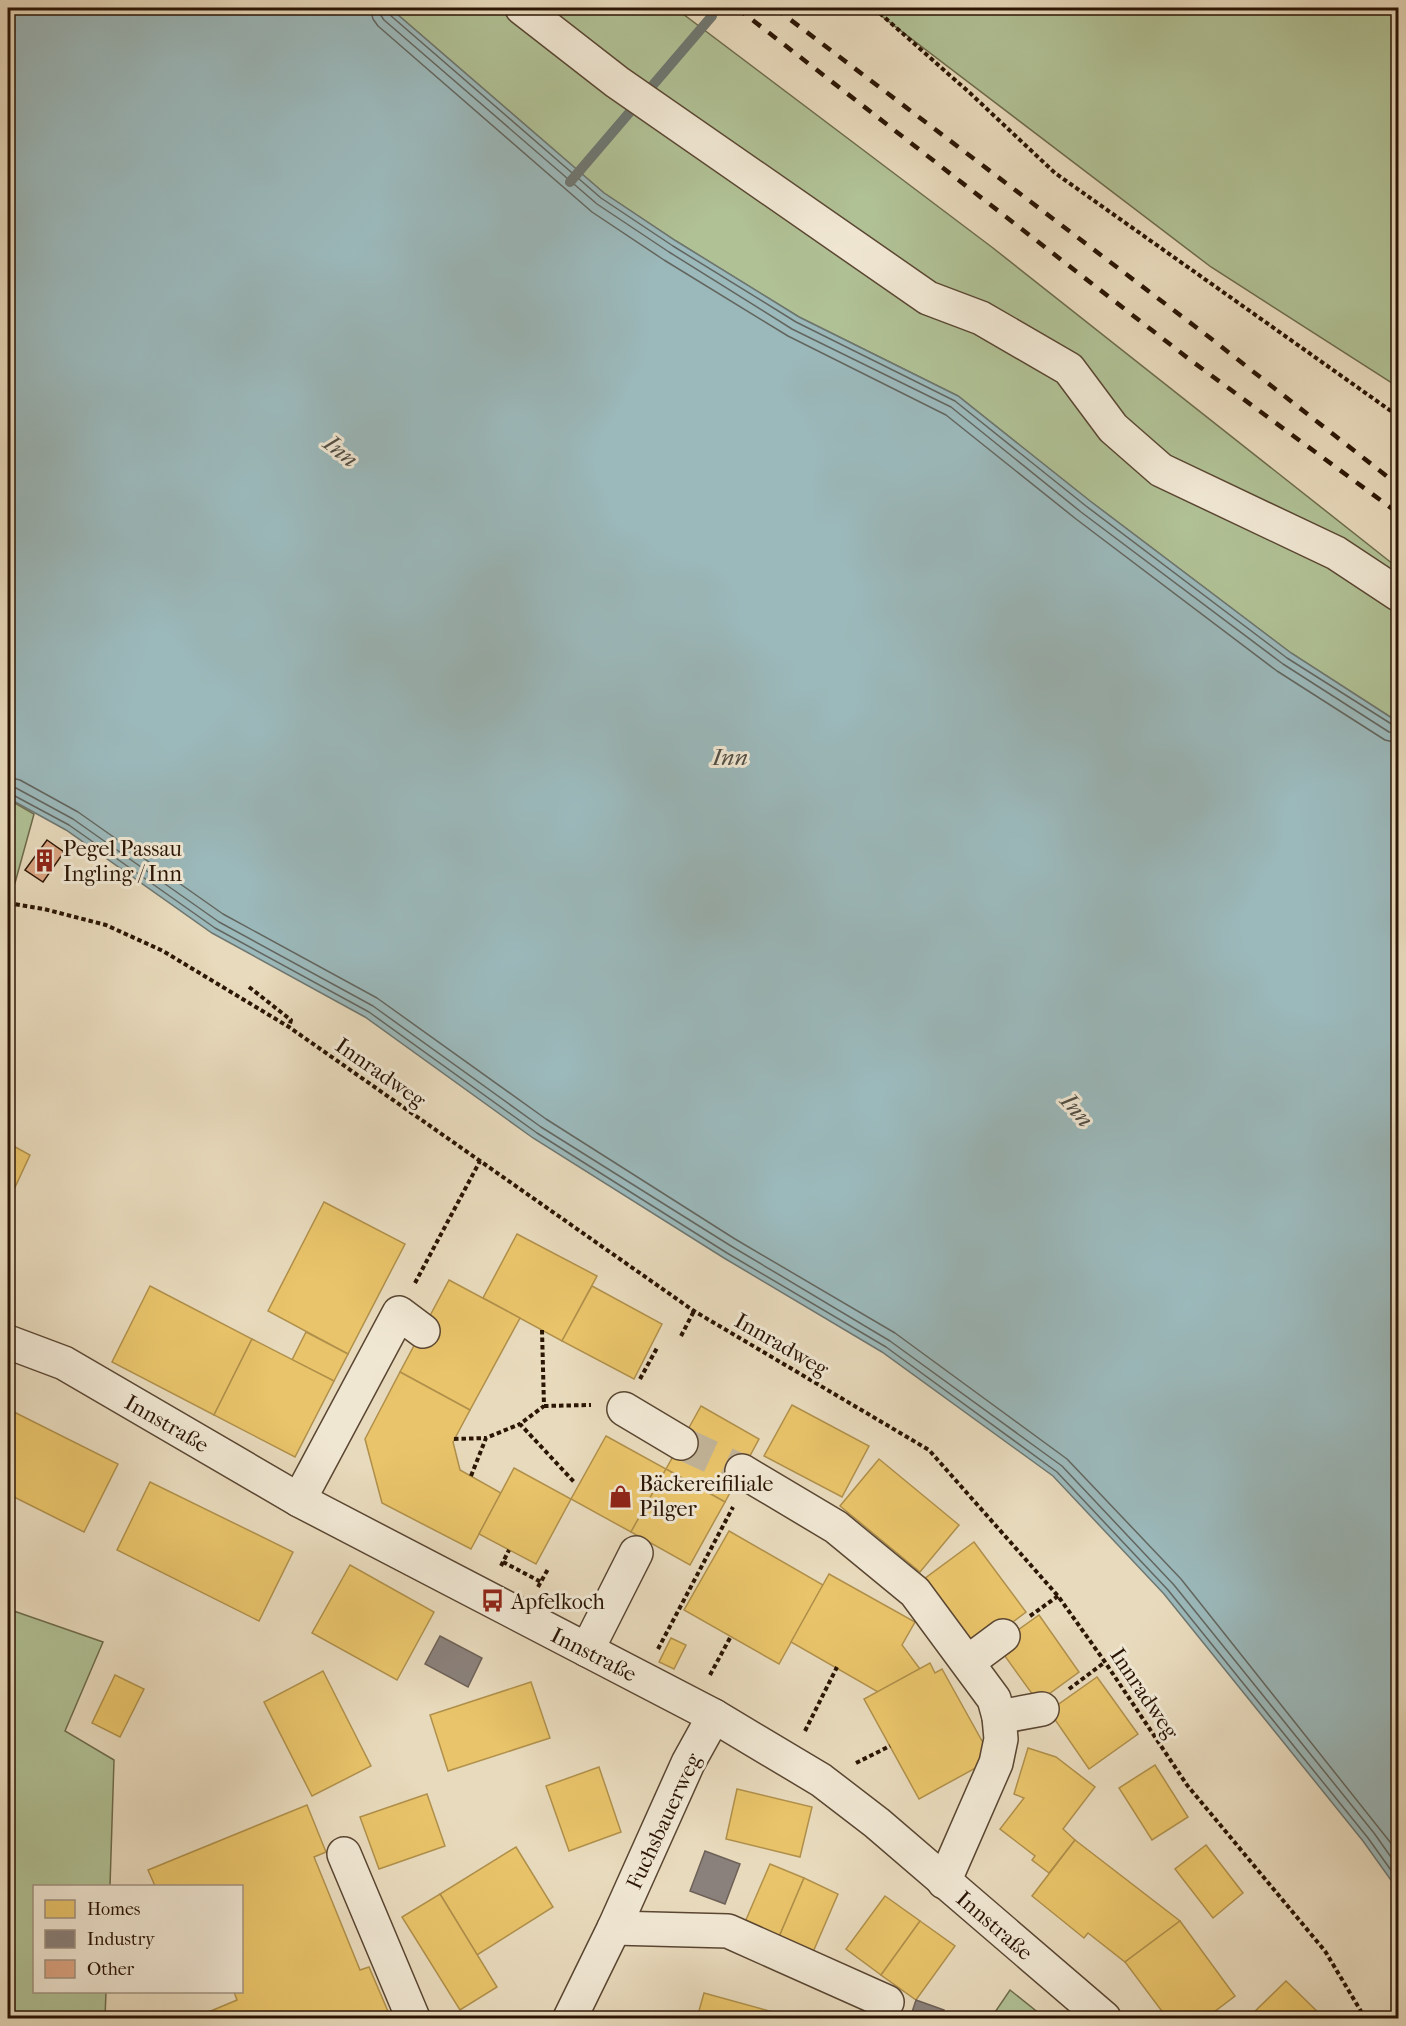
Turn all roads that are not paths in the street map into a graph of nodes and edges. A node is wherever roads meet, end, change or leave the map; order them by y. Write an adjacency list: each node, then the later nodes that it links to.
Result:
1 (522, 8): 2 (street)
2 (1398, 594)
3 (411, 1322): 8 (street)
4 (8, 1342): 8 (street, Innstraße)
5 (624, 1409): 6 (street)
6 (681, 1443)
7 (746, 1473): 12 (street)
8 (299, 1500): 11 (street, Innstraße)
9 (636, 1553): 11 (street)
10 (1003, 1636): 12 (street)
11 (586, 1650): 14 (street, Innstraße)
12 (968, 1662): 15 (street)
13 (1042, 1709): 15 (street)
14 (704, 1711): 17 (street, Innstraße); 18 (street, Fuchsbauerweg)
15 (999, 1717): 17 (street)
16 (344, 1854): 20 (street)
17 (944, 1882): 22 (street, Innstraße)
18 (615, 1928): 19 (street); 21 (street, Fuchsbauerweg)
19 (887, 2002)
20 (413, 2019)
21 (570, 2019)
22 (1104, 2019)

